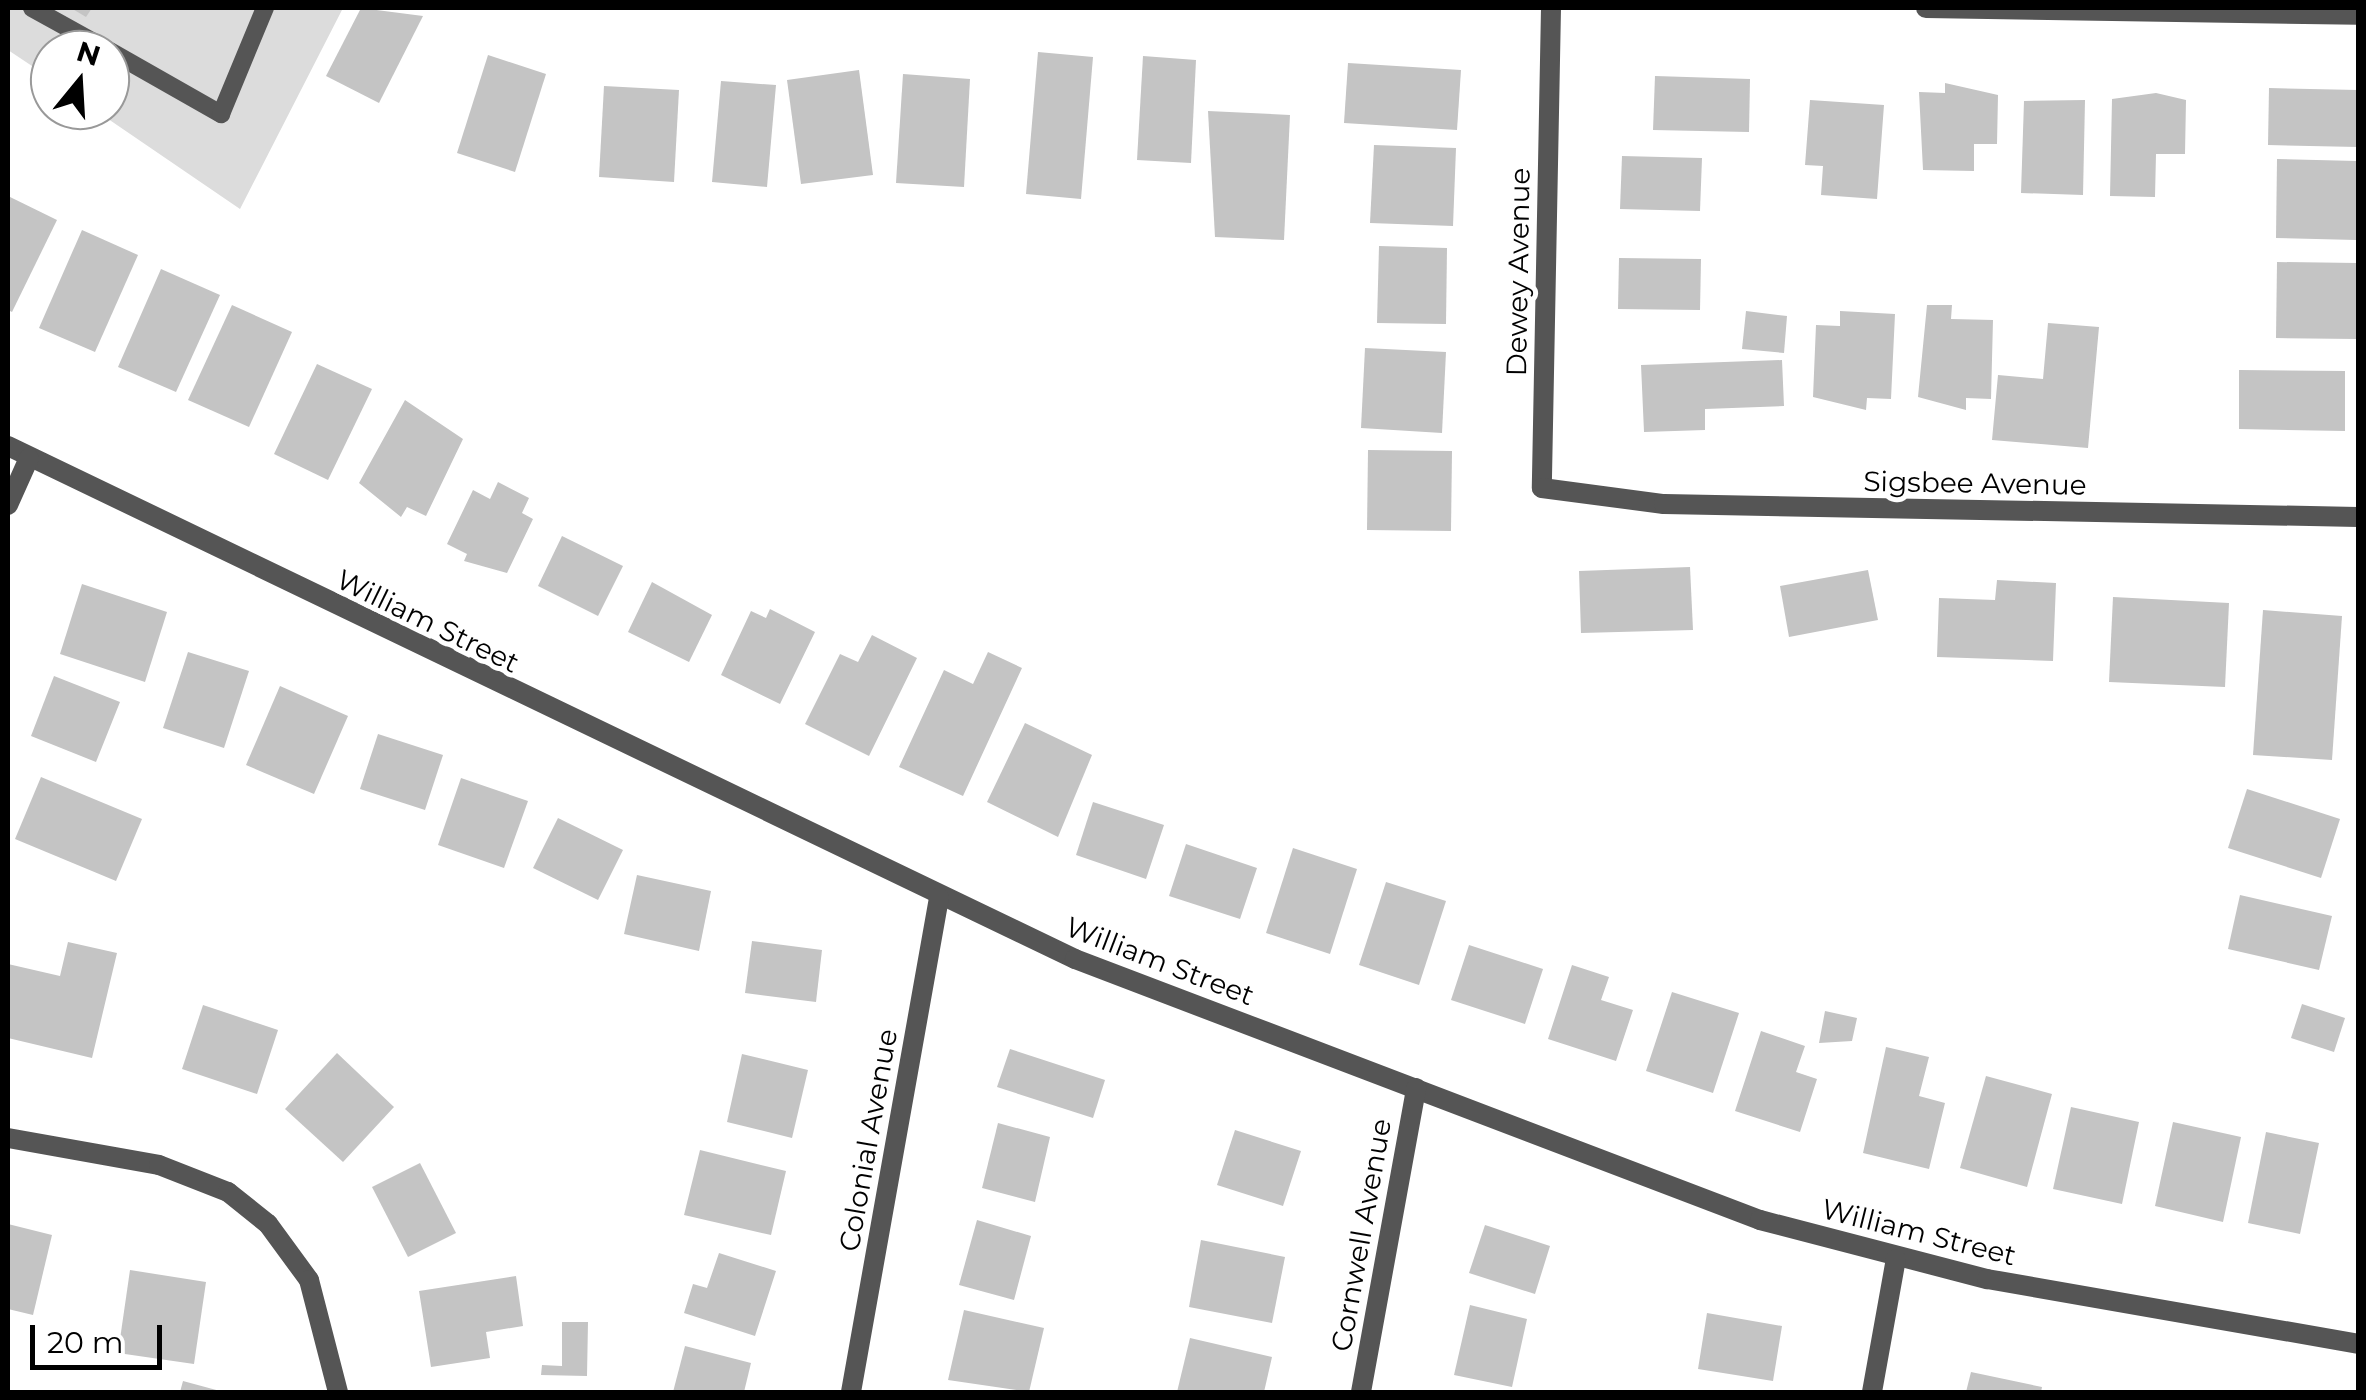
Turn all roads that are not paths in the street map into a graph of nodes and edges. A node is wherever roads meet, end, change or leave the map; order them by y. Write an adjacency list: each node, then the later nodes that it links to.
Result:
1 (32, 8): 6 (lane)
2 (264, 8): 7 (lane)
3 (1551, 8): 10 (street, Dewey Avenue)
4 (1926, 8): 5 (street)
5 (2358, 15)
6 (71, 30)
7 (130, 63)
8 (8, 446): 9 (street, William Street)
9 (29, 458): 11 (street); 13 (street, William Street)
10 (1591, 494): 12 (street, Sigsbee Avenue)
11 (8, 505)
12 (2358, 518)
13 (939, 898): 14 (street, William Street); 19 (street, Colonial Avenue)
14 (1416, 1088): 16 (street, William Street); 20 (street, Cornwell Avenue)
15 (8, 1138): 18 (street)
16 (1896, 1259): 17 (street, William Street); 21 (street)
17 (2358, 1344)
18 (338, 1392)
19 (851, 1392)
20 (1361, 1392)
21 (1872, 1392)

